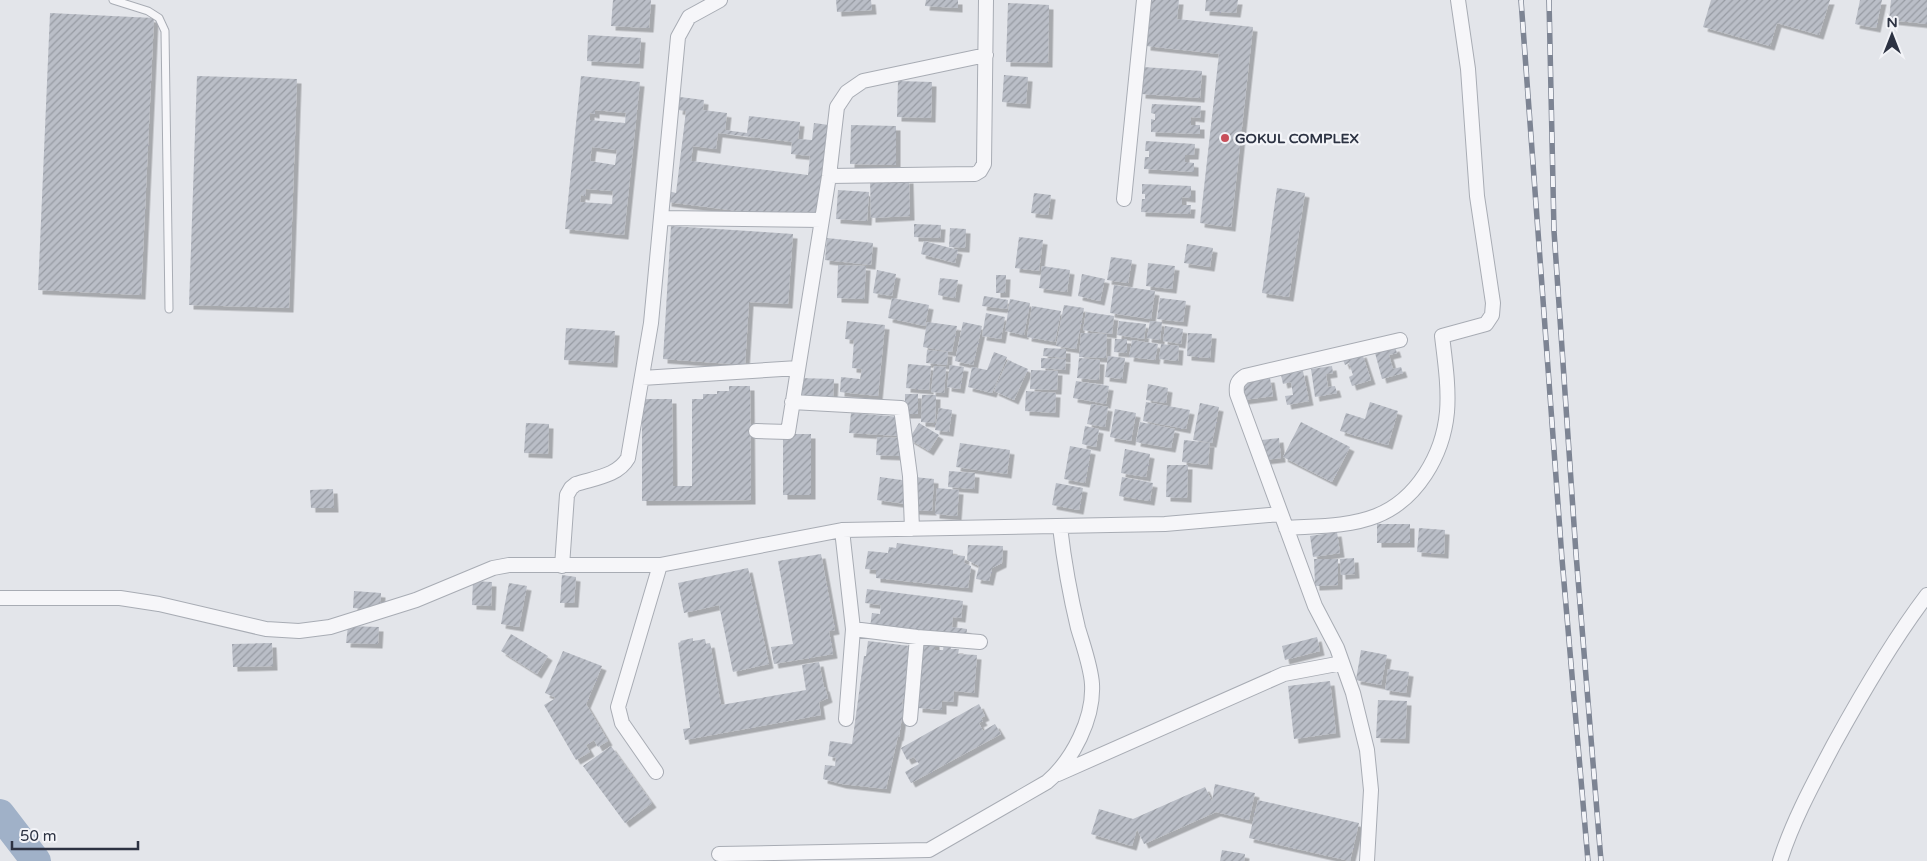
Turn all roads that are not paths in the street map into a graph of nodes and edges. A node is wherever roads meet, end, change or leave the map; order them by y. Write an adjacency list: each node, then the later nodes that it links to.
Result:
1 (113, 0): 11 (lane)
2 (720, 0): 9 (street)
3 (986, 0): 6 (street)
4 (1144, 0): 8 (street)
5 (1458, 0): 19 (street)
6 (986, 55): 7 (street); 7 (street)
7 (829, 176): 10 (street)
8 (1124, 200)
9 (662, 218): 10 (street); 14 (street)
10 (822, 220): 13 (street)
11 (169, 309)
12 (1400, 340): 17 (street)
13 (798, 368): 14 (street); 15 (street)
14 (642, 378): 23 (street)
15 (792, 402): 16 (street); 20 (street)
16 (756, 431)
17 (1281, 514): 18 (street); 19 (street)
18 (1060, 527): 20 (street); 33 (street)
19 (1286, 528): 29 (street)
20 (912, 529): 21 (street)
21 (842, 530): 22 (street); 26 (street)
22 (660, 565): 23 (street); 32 (street)
23 (562, 566): 25 (street)
24 (1927, 595): 36 (street)
25 (0, 598)
26 (853, 629): 27 (street); 30 (street)
27 (917, 637): 28 (street); 31 (street)
28 (980, 642)
29 (1342, 664): 33 (street); 35 (street)
30 (846, 719)
31 (910, 719)
32 (656, 772)
33 (1055, 775): 34 (street)
34 (719, 854)
35 (1367, 861)
36 (1780, 861)

